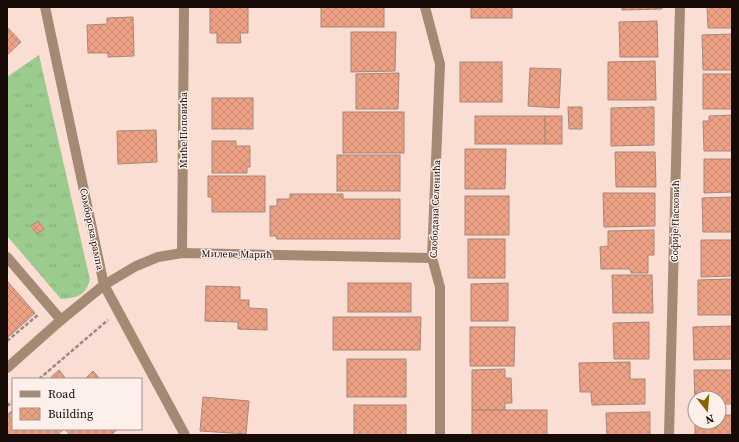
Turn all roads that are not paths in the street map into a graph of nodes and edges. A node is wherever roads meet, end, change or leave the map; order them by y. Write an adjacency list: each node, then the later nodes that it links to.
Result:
1 (45, 7): 8 (street, Сомборска рампа)
2 (184, 7): 5 (street, Миће Поповића)
3 (425, 7): 7 (street, Слободана Селенића)
4 (680, 7): 13 (street, Софије Пасковић)
5 (182, 253): 7 (street, Милеве Марић); 8 (street, Милеве Марић)
6 (7, 257): 9 (street)
7 (432, 258): 12 (street, Слободана Селенића)
8 (104, 285): 9 (street, Милеве Марић); 11 (street, Сомборска рампа)
9 (61, 320): 10 (street, Милеве Марић)
10 (7, 368)
11 (185, 435)
12 (440, 435)
13 (669, 435)

